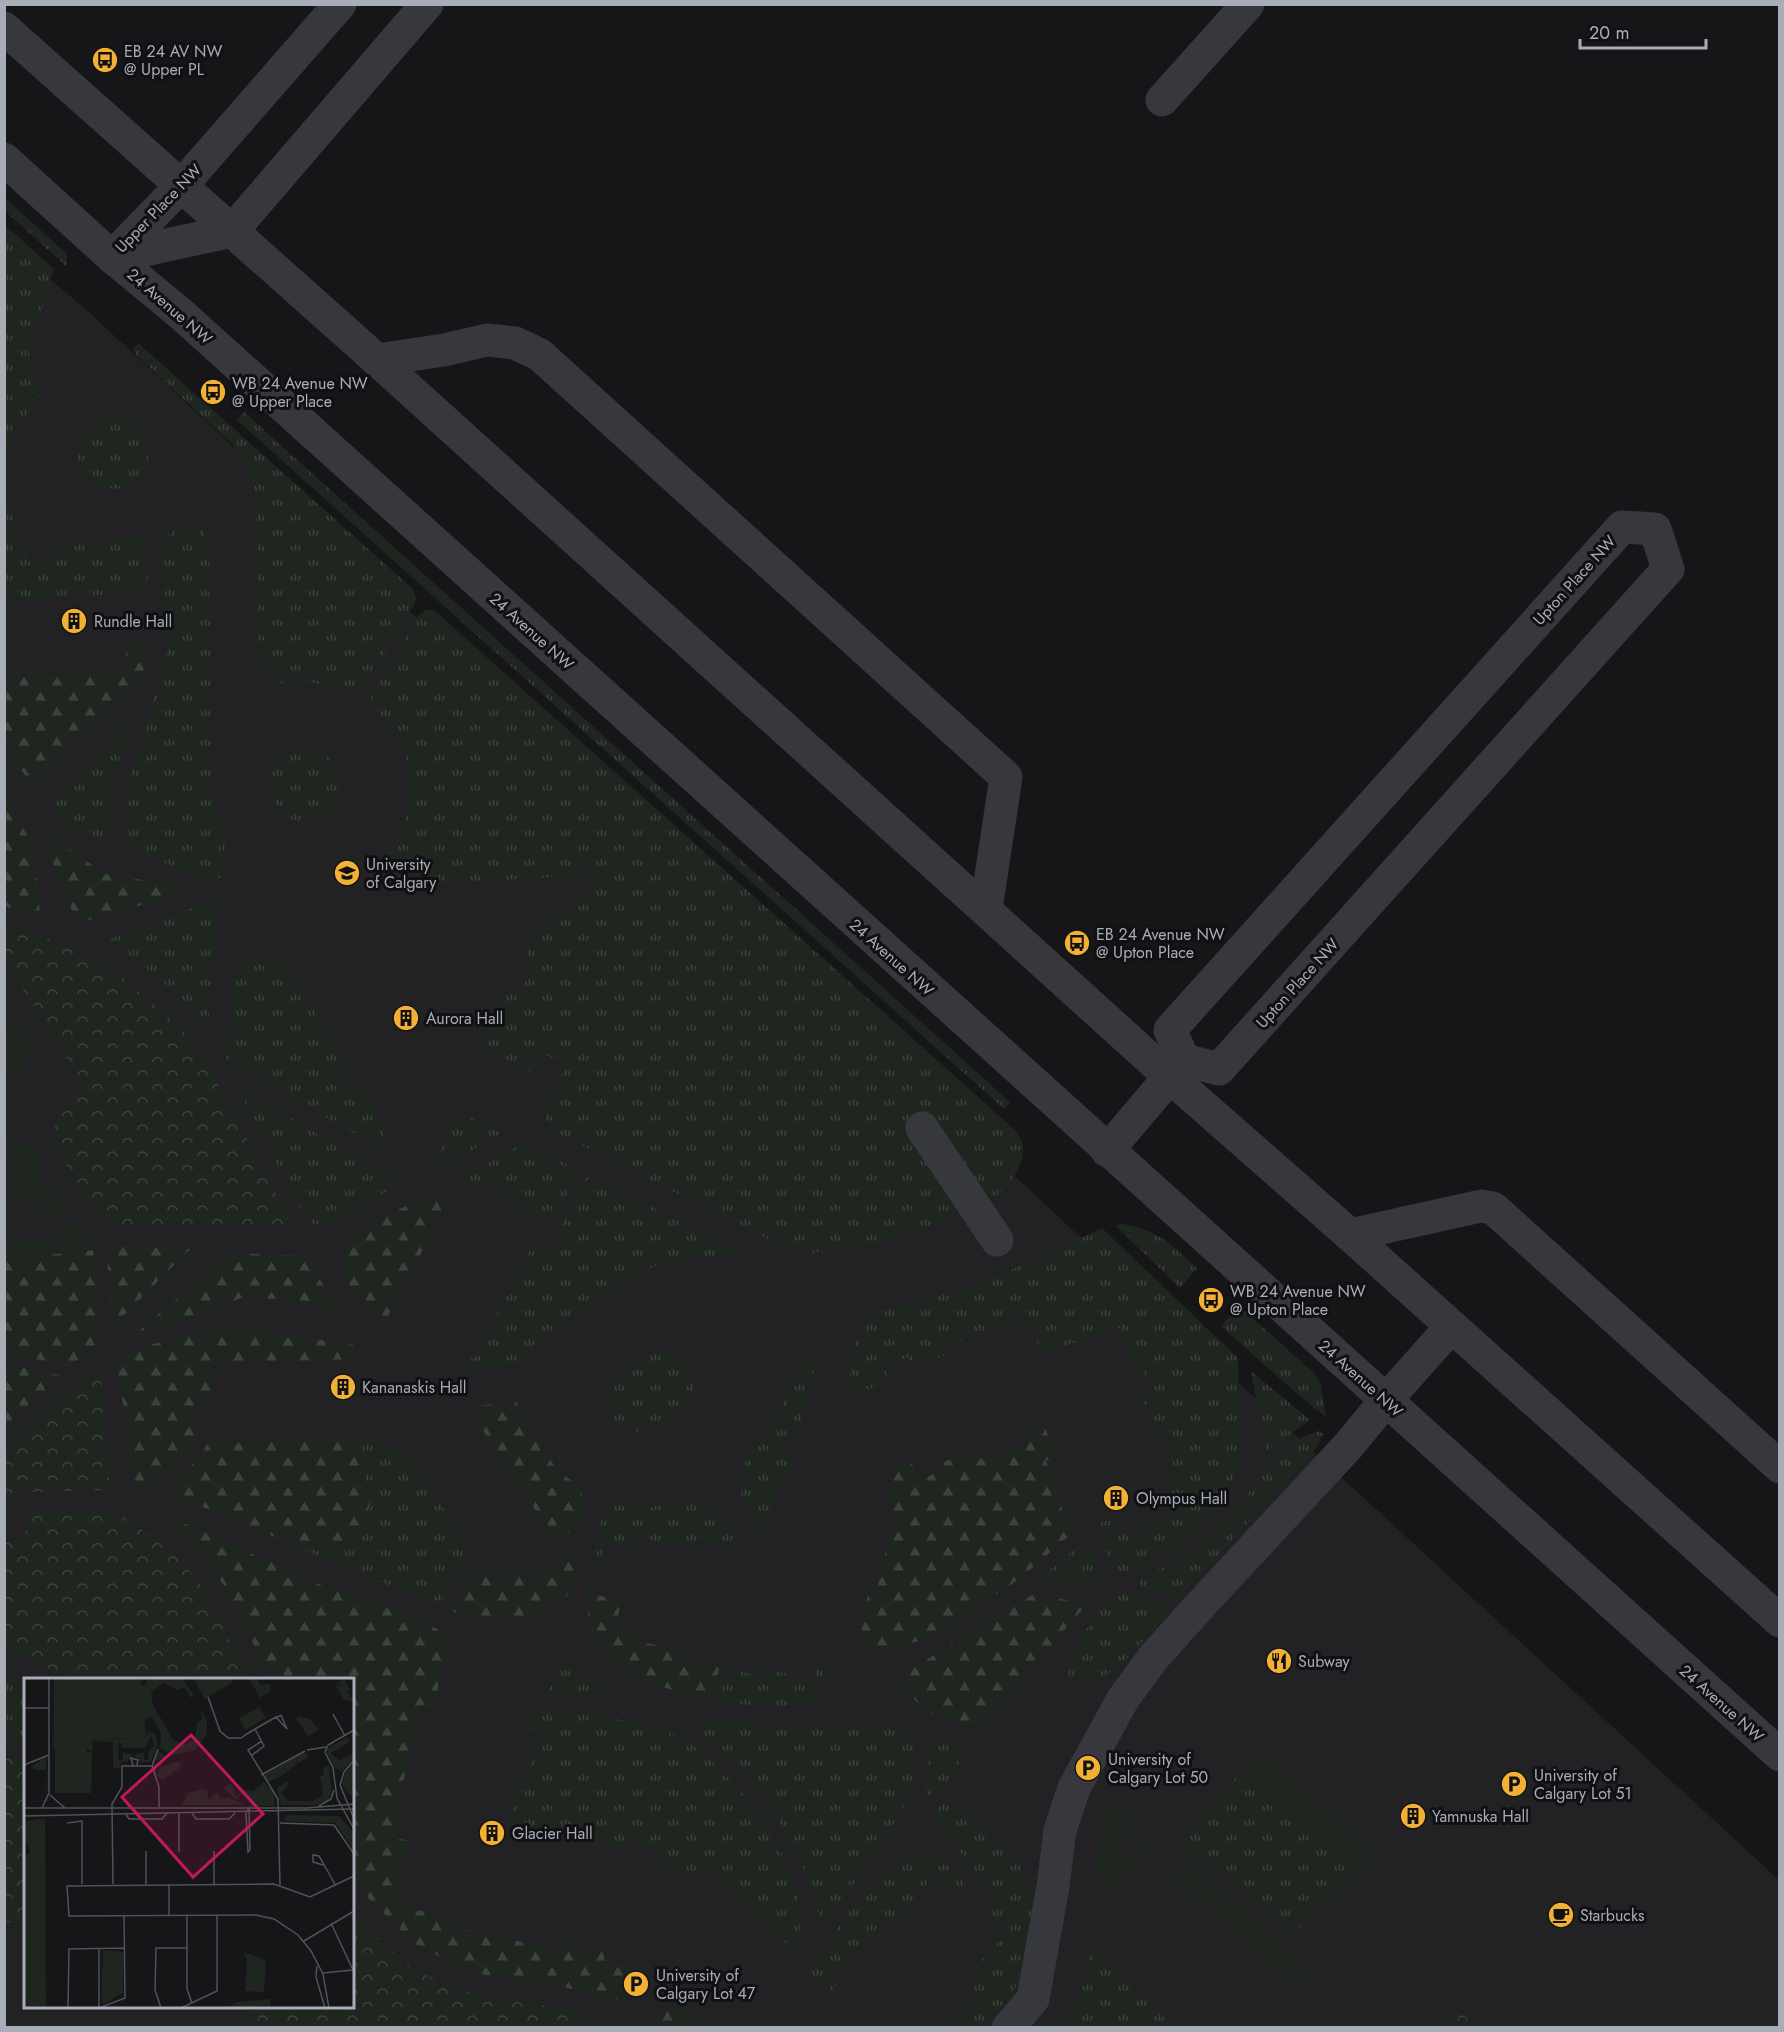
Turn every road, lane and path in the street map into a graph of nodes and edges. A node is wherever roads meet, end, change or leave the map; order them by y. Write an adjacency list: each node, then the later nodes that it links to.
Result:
1 (340, 4): 7 (street, Upper Place NW)
2 (428, 4): 8 (street)
3 (1248, 4): 5 (street)
4 (4, 28): 7 (street)
5 (1162, 100)
6 (4, 159): 9 (street, 24 Avenue NW)
7 (182, 185): 8 (street); 9 (street, Upper Place NW)
8 (232, 231): 9 (street, Upper Place NW); 10 (street)
9 (112, 257): 14 (street, 24 Avenue NW)
10 (377, 360): 11 (street); 11 (street)
11 (986, 909): 12 (street)
12 (1177, 1069): 12 (street, Upton Place NW); 14 (street); 15 (street)
13 (922, 1128): 16 (street)
14 (1107, 1151): 18 (street, 24 Avenue NW)
15 (1350, 1235): 17 (street); 19 (street)
16 (997, 1240)
17 (1451, 1327): 18 (street); 20 (street)
18 (1386, 1400): 21 (street, 24 Avenue NW); 22 (street)
19 (1779, 1467)
20 (1779, 1621)
21 (1779, 1755)
22 (1008, 2028)

